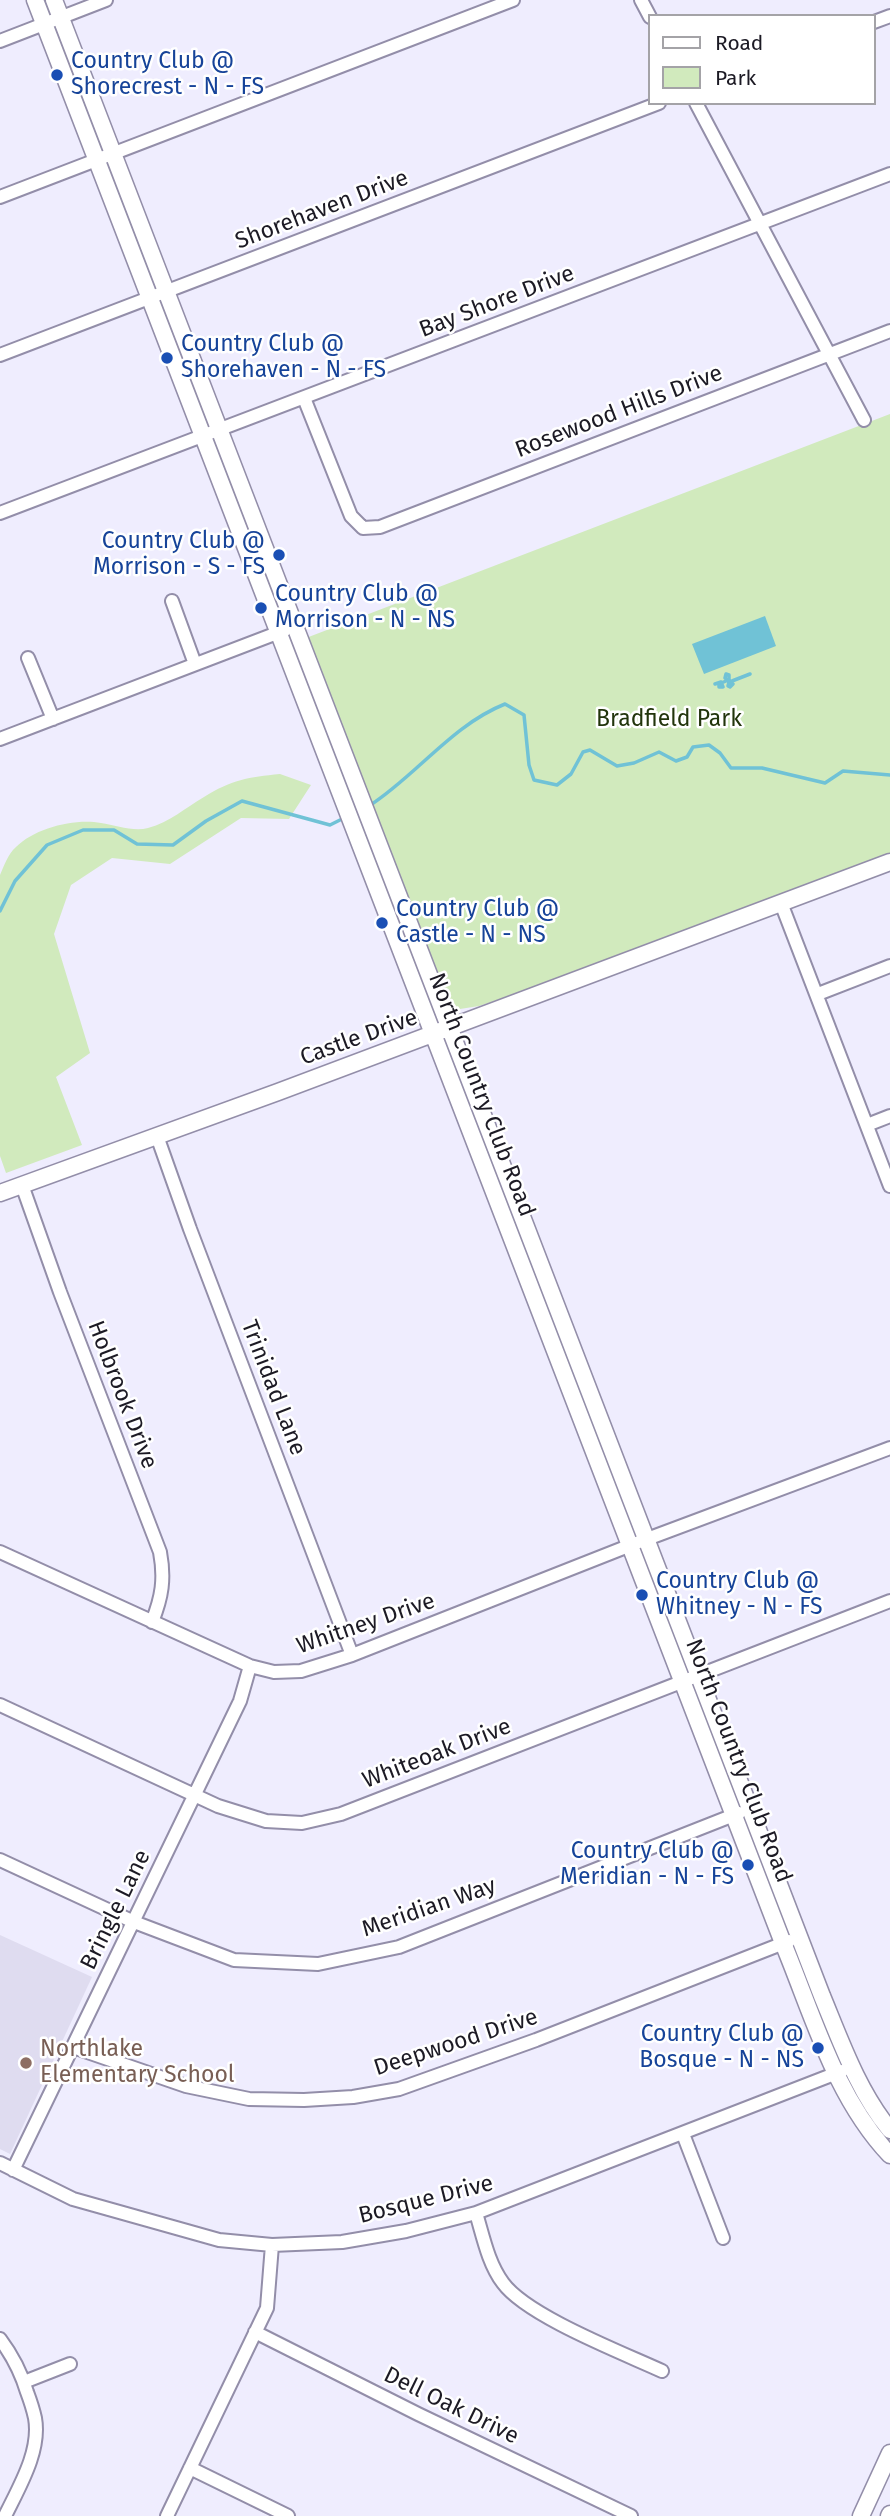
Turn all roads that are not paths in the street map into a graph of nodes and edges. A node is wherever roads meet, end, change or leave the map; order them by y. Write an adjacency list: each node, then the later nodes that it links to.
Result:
1 (36, 0): 6 (main road, North Country Club Road)
2 (54, 0): 5 (main road, North Country Club Road)
3 (106, 0): 5 (street)
4 (513, 0): 10 (street)
5 (61, 17): 6 (street); 10 (main road, North Country Club Road)
6 (45, 24): 7 (street); 10 (main road, North Country Club Road)
7 (0, 41)
8 (654, 105): 14 (street, Shorehaven Drive)
9 (697, 105): 13 (street)
10 (105, 157): 12 (street); 14 (main road, North Country Club Road); 15 (main road, North Country Club Road)
11 (890, 174): 13 (street, Bay Shore Drive)
12 (0, 197)
13 (760, 224): 17 (street); 19 (street, Bay Shore Drive)
14 (166, 291): 15 (street, Shorehaven Drive); 21 (main road, North Country Club Road)
15 (150, 297): 18 (street, Shorehaven Drive); 22 (main road, North Country Club Road)
16 (890, 331): 17 (street, Rosewood Hills Drive)
17 (829, 353): 19 (street, Rosewood Hills Drive); 20 (street)
18 (0, 355)
19 (304, 398): 21 (street, Bay Shore Drive)
20 (864, 420)
21 (219, 429): 22 (street, Bay Shore Drive); 25 (main road, North Country Club Road)
22 (202, 435): 23 (street, Bay Shore Drive); 26 (main road, North Country Club Road)
23 (0, 513)
24 (172, 601): 28 (street)
25 (295, 626): 26 (street); 30 (main road, North Country Club Road)
26 (278, 633): 28 (street); 31 (main road, North Country Club Road)
27 (28, 658): 29 (street)
28 (195, 664): 29 (street)
29 (53, 719): 32 (street)
30 (334, 726): 31 (main road); 37 (main road, North Country Club Road)
31 (317, 733): 38 (main road, North Country Club Road)
32 (0, 739)
33 (890, 862): 34 (main road, Castle Drive)
34 (781, 903): 36 (street); 37 (main road, Castle Drive)
35 (890, 966): 36 (street)
36 (818, 994): 40 (street)
37 (449, 1029): 38 (main road, Castle Drive); 45 (main road, North Country Club Road)
38 (433, 1035): 41 (main road, Castle Drive); 46 (main road, North Country Club Road)
39 (890, 1116): 40 (street)
40 (867, 1125): 43 (street)
41 (157, 1136): 42 (main road, Castle Drive); 52 (street, Trinidad Lane)
42 (22, 1185): 44 (main road, Castle Drive); 51 (street, Holbrook Drive)
43 (890, 1186)
44 (0, 1193)
45 (544, 1273): 46 (main road); 48 (main road, North Country Club Road)
46 (528, 1279): 48 (main road, North Country Club Road)
47 (890, 1448): 48 (street, Whitney Drive)
48 (639, 1542): 52 (street, Whitney Drive); 54 (main road, North Country Club Road)
49 (0, 1552): 51 (street, Whitney Drive)
50 (890, 1601): 54 (street, Whiteoak Drive)
51 (152, 1622): 53 (street, Whitney Drive)
52 (352, 1655): 53 (street, Whitney Drive)
53 (250, 1666): 56 (street, Bringle Lane)
54 (691, 1678): 56 (street, Whiteoak Drive); 57 (main road, North Country Club Road); 58 (main road, North Country Club Road)
55 (0, 1705): 56 (street, Whiteoak Drive)
56 (194, 1796): 60 (street, Bringle Lane)
57 (751, 1808): 58 (street, Meridian Way); 61 (main road, North Country Club Road)
58 (734, 1815): 60 (street, Meridian Way); 62 (main road, North Country Club Road)
59 (0, 1860): 60 (street, Meridian Way)
60 (134, 1922): 63 (street, Bringle Lane)
61 (799, 1937): 62 (street, Deepwood Drive); 64 (main road, North Country Club Road)
62 (783, 1943): 63 (street, Deepwood Drive); 65 (main road, North Country Club Road)
63 (73, 2048): 70 (street, Bringle Lane)
64 (852, 2067): 65 (street, Bosque Drive); 66 (main road, North Country Club Road)
65 (836, 2074): 67 (street, Bosque Drive); 68 (main road, North Country Club Road)
66 (890, 2130)
67 (683, 2134): 71 (street, Bosque Drive); 72 (street)
68 (890, 2155)
69 (0, 2163): 70 (street, Bosque Drive)
70 (13, 2170): 73 (street, Bosque Drive)
71 (477, 2213): 73 (street, Bosque Drive); 77 (street)
72 (723, 2238)
73 (272, 2245): 74 (street)
74 (255, 2332): 80 (street); 84 (street, Dell Oak Drive)
75 (0, 2339): 78 (street)
76 (69, 2364): 78 (street)
77 (662, 2371)
78 (24, 2382): 81 (street)
79 (890, 2453): 85 (main road)
80 (190, 2468): 82 (street); 83 (street)
81 (5, 2516)
82 (167, 2516)
83 (288, 2516)
84 (631, 2516)
85 (861, 2516)

